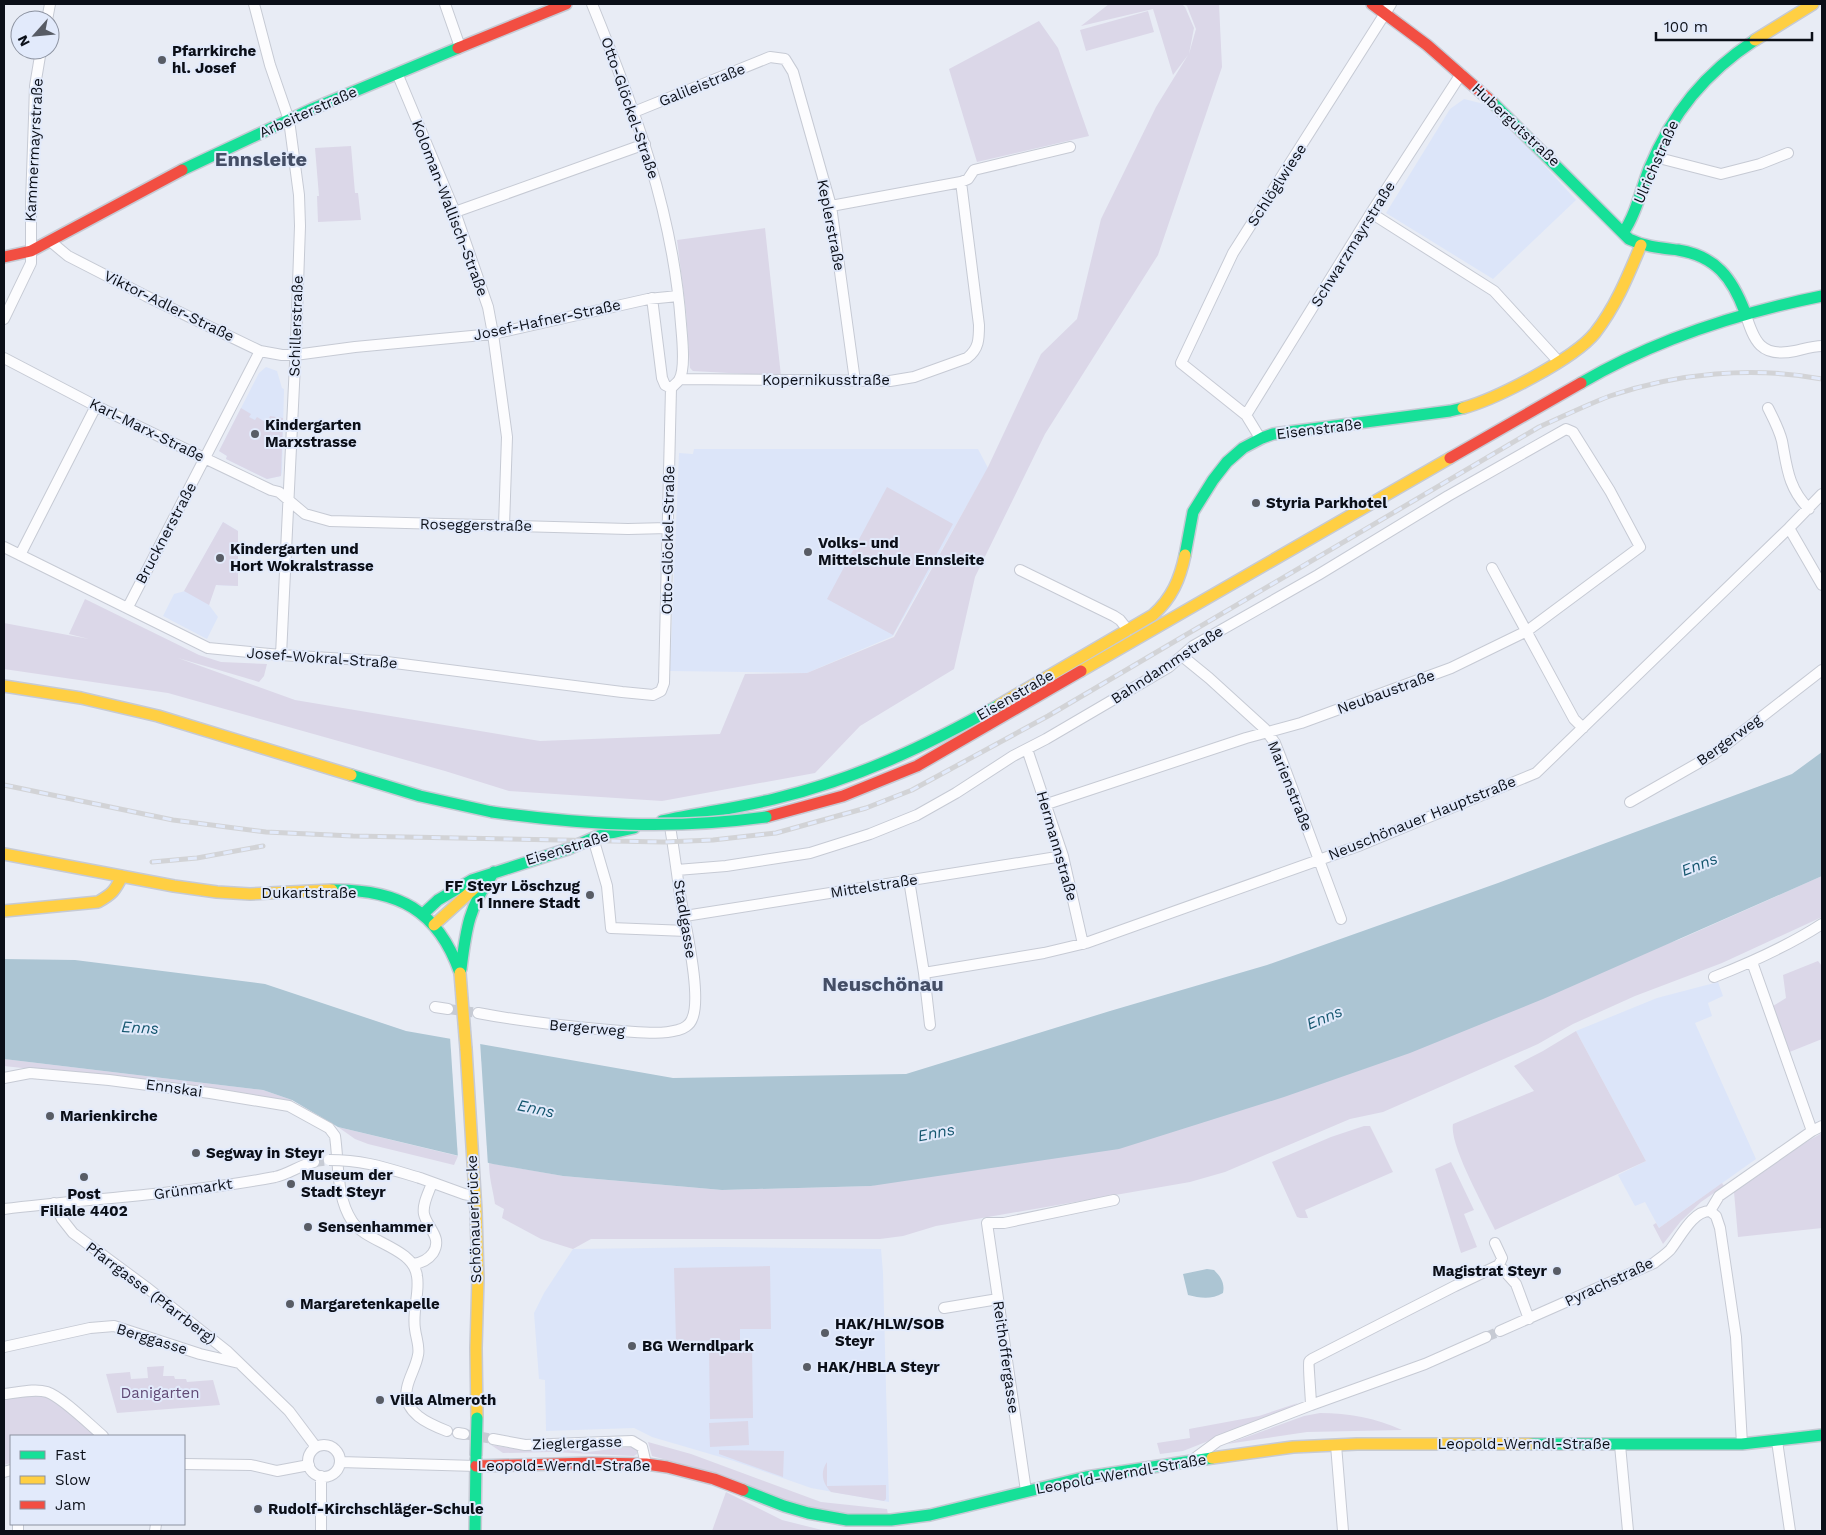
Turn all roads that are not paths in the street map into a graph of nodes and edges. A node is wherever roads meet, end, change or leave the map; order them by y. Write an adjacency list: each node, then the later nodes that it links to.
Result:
1 (254, 4): 14 (street, Schillerstraße)
2 (445, 4): 8 (street)
3 (566, 4): 8 (street, Arbeiterstraße)
4 (592, 4): 13 (street, Otto-Glöckel-Straße)
5 (1372, 4): 7 (street, Hubergutstraße)
6 (1813, 4): 18 (street, Ulrichstraße)
7 (1388, 8): 12 (street, Hubergutstraße); 44 (street, Schlöglwiese)
8 (460, 47): 11 (street, Arbeiterstraße)
9 (770, 57): 13 (street, Galileistraße); 20 (street, Keplerstraße)
10 (39, 60): 26 (street, Kammermayrstraße)
11 (397, 73): 14 (street, Arbeiterstraße); 21 (street, Koloman-Wallisch-Straße)
12 (1461, 74): 22 (street, Schwarzmayrstraße); 23 (street, Hubergutstraße)
13 (634, 112): 15 (street, Otto-Glöckel-Straße)
14 (289, 120): 24 (street, Arbeiterstraße); 36 (street, Schillerstraße)
15 (645, 144): 21 (street); 28 (street, Otto-Glöckel-Straße)
16 (1070, 147): 19 (street)
17 (1788, 153): 18 (street)
18 (1655, 157): 23 (street, Ulrichstraße)
19 (961, 182): 20 (street); 40 (street, Kopernikusstraße)
20 (831, 206): 40 (street, Keplerstraße)
21 (455, 212): 33 (street, Koloman-Wallisch-Straße)
22 (1371, 213): 38 (street); 44 (street, Schwarzmayrstraße)
23 (1623, 233): 25 (street, Hubergutstraße)
24 (50, 241): 26 (street, Arbeiterstraße); 35 (street, Viktor-Adler-Straße)
25 (1641, 245): 31 (street); 38 (street, Eisenstraße)
26 (31, 251): 27 (street, Arbeiterstraße); 32 (street, Kammermayrstraße)
27 (4, 257)
28 (678, 296): 30 (street, Josef-Hafner-Straße); 39 (street, Otto-Glöckel-Straße)
29 (1822, 296): 31 (street, Eisenstraße)
30 (652, 298): 33 (street, Josef-Hafner-Straße); 41 (street, Otto-Glöckel-Straße)
31 (1745, 312): 34 (street); 65 (street, Eisenstraße, bridge)
32 (4, 319)
33 (493, 334): 36 (street, Josef-Hafner-Straße); 51 (street, Koloman-Wallisch-Straße)
34 (1822, 346)
35 (260, 351): 36 (street, Viktor-Adler-Straße); 46 (street, Brucknerstraße)
36 (295, 355): 49 (street, Schillerstraße)
37 (4, 358): 42 (street, Karl-Marx-Straße)
38 (1559, 362): 45 (street, Eisenstraße)
39 (680, 379): 40 (street, Kopernikusstraße); 41 (street)
40 (855, 381)
41 (671, 388): 52 (street, Otto-Glöckel-Straße)
42 (96, 406): 46 (street, Karl-Marx-Straße); 55 (street)
43 (1768, 408): 50 (street)
44 (1246, 415): 45 (street)
45 (1260, 438): 60 (street, Eisenstraße)
46 (205, 459): 49 (street, Karl-Marx-Straße); 59 (street, Brucknerstraße)
47 (1610, 491): 61 (street, Neubaustraße); 63 (street, Bahndammstraße)
48 (1822, 494): 50 (street, Neuschönauer Hauptstraße)
49 (289, 501): 51 (street, Roseggerstraße); 62 (street, Schillerstraße)
50 (1808, 509): 53 (street, Neuschönauer Hauptstraße)
51 (504, 526): 52 (street, Roseggerstraße)
52 (668, 528): 66 (street, Otto-Glöckel-Straße)
53 (1789, 528): 58 (street); 67 (street, Neuschönauer Hauptstraße)
54 (4, 547): 55 (street, Josef-Wokral-Straße)
55 (20, 555): 59 (street, Josef-Wokral-Straße)
56 (1492, 568): 61 (street)
57 (1020, 570): 60 (street)
58 (1822, 584)
59 (128, 607): 62 (street, Josef-Wokral-Straße)
60 (1128, 630): 72 (street, Eisenstraße)
61 (1527, 631): 67 (street); 68 (street, Neubaustraße)
62 (281, 655): 66 (street, Josef-Wokral-Straße)
63 (1182, 656): 68 (street, Marienstraße); 69 (street, Bahndammstraße)
64 (1822, 670): 70 (street, Bergerweg)
65 (4, 686)
66 (661, 691)
67 (1583, 728): 76 (street, Neuschönauer Hauptstraße)
68 (1268, 732): 71 (street, Neubaustraße); 76 (street, Marienstraße)
69 (1027, 749): 71 (street, Hermannstraße); 77 (street, Bahndammstraße)
70 (1630, 802)
71 (1047, 804): 75 (street, Hermannstraße)
72 (668, 820): 73 (street, Eisenstraße); 77 (street, Stadlgasse)
73 (593, 838): 78 (street, Eisenstraße); 87 (street)
74 (4, 854): 79 (street, Dukartstraße)
75 (1063, 856): 80 (street, Mittelstraße); 88 (street, Hermannstraße)
76 (1318, 859): 84 (street, Marienstraße); 88 (street, Neuschönauer Hauptstraße)
77 (677, 870): 83 (street, Stadlgasse)
78 (494, 872): 82 (street, Eisenstraße); 86 (street, Eisenstraße); 90 (street)
79 (122, 876): 81 (street); 82 (street, Dukartstraße)
80 (909, 880): 83 (street, Mittelstraße); 91 (street)
81 (4, 911)
82 (423, 914): 86 (street, Dukartstraße)
83 (685, 916): 87 (street, Stadlgasse)
84 (1341, 919)
85 (1822, 924): 89 (street)
86 (434, 925): 90 (street, Dukartstraße)
87 (687, 930): 96 (street, Stadlgasse)
88 (1082, 944): 91 (street, Neuschönauer Hauptstraße)
89 (1752, 962): 92 (street); 100 (street)
90 (460, 973): 104 (street, Schönauerbrücke, bridge)
91 (924, 973): 97 (street)
92 (1714, 977)
93 (435, 1007): 94 (street)
94 (448, 1009)
95 (478, 1013): 96 (street, Bergerweg)
96 (693, 1019)
97 (930, 1025)
98 (4, 1078): 110 (street, Ennskai)
99 (1822, 1126): 100 (street, Pyrachstraße)
100 (1812, 1131): 108 (street, Pyrachstraße)
101 (329, 1160): 103 (street, bridge)
102 (314, 1162): 106 (street, Grünmarkt)
103 (432, 1184): 104 (street); 110 (street)
104 (474, 1196): 130 (street, Schönauerbrücke, bridge)
105 (1114, 1200): 112 (street, Reithoffergasse)
106 (54, 1203): 107 (street, Grünmarkt); 118 (street, Pfarrgasse (Pfarrberg))
107 (4, 1209)
108 (1710, 1211): 114 (street, Pyrachstraße); 126 (street)
109 (1494, 1243): 111 (street)
110 (413, 1264): 121 (street)
111 (1499, 1265): 114 (street); 120 (street)
112 (998, 1299): 113 (street); 137 (street, Reithoffergasse)
113 (944, 1308)
114 (1529, 1319): 115 (street, Pyrachstraße)
115 (1500, 1331)
116 (1486, 1337): 120 (street)
117 (4, 1347): 118 (street, Berggasse)
118 (240, 1364): 129 (street, Pfarrgasse (Pfarrberg))
119 (4, 1394): 122 (street)
120 (1311, 1405): 132 (street)
121 (456, 1432)
122 (102, 1435)
123 (1822, 1435): 125 (street, Leopold-Werndl-Straße)
124 (493, 1439): 134 (street, Zieglergasse)
125 (1777, 1441): 126 (street, Leopold-Werndl-Straße); 142 (street)
126 (1742, 1444): 128 (street, Leopold-Werndl-Straße)
127 (1336, 1445): 128 (street, Leopold-Werndl-Straße); 132 (street, Leopold-Werndl-Straße); 140 (street)
128 (1620, 1445): 141 (street)
129 (316, 1447): 131 (street); 135 (street)
130 (476, 1461): 131 (street, Leopold-Werndl-Straße); 134 (street, Leopold-Werndl-Straße); 139 (street, Schönauerbrücke)
131 (340, 1462): 136 (street)
132 (1190, 1462): 137 (street, Leopold-Werndl-Straße)
133 (185, 1464): 135 (street)
134 (646, 1464): 137 (street, Leopold-Werndl-Straße)
135 (309, 1466): 136 (street)
136 (321, 1476): 138 (street)
137 (1026, 1491)
138 (322, 1531)
139 (474, 1531)
140 (1343, 1531)
141 (1628, 1531)
142 (1790, 1531)

